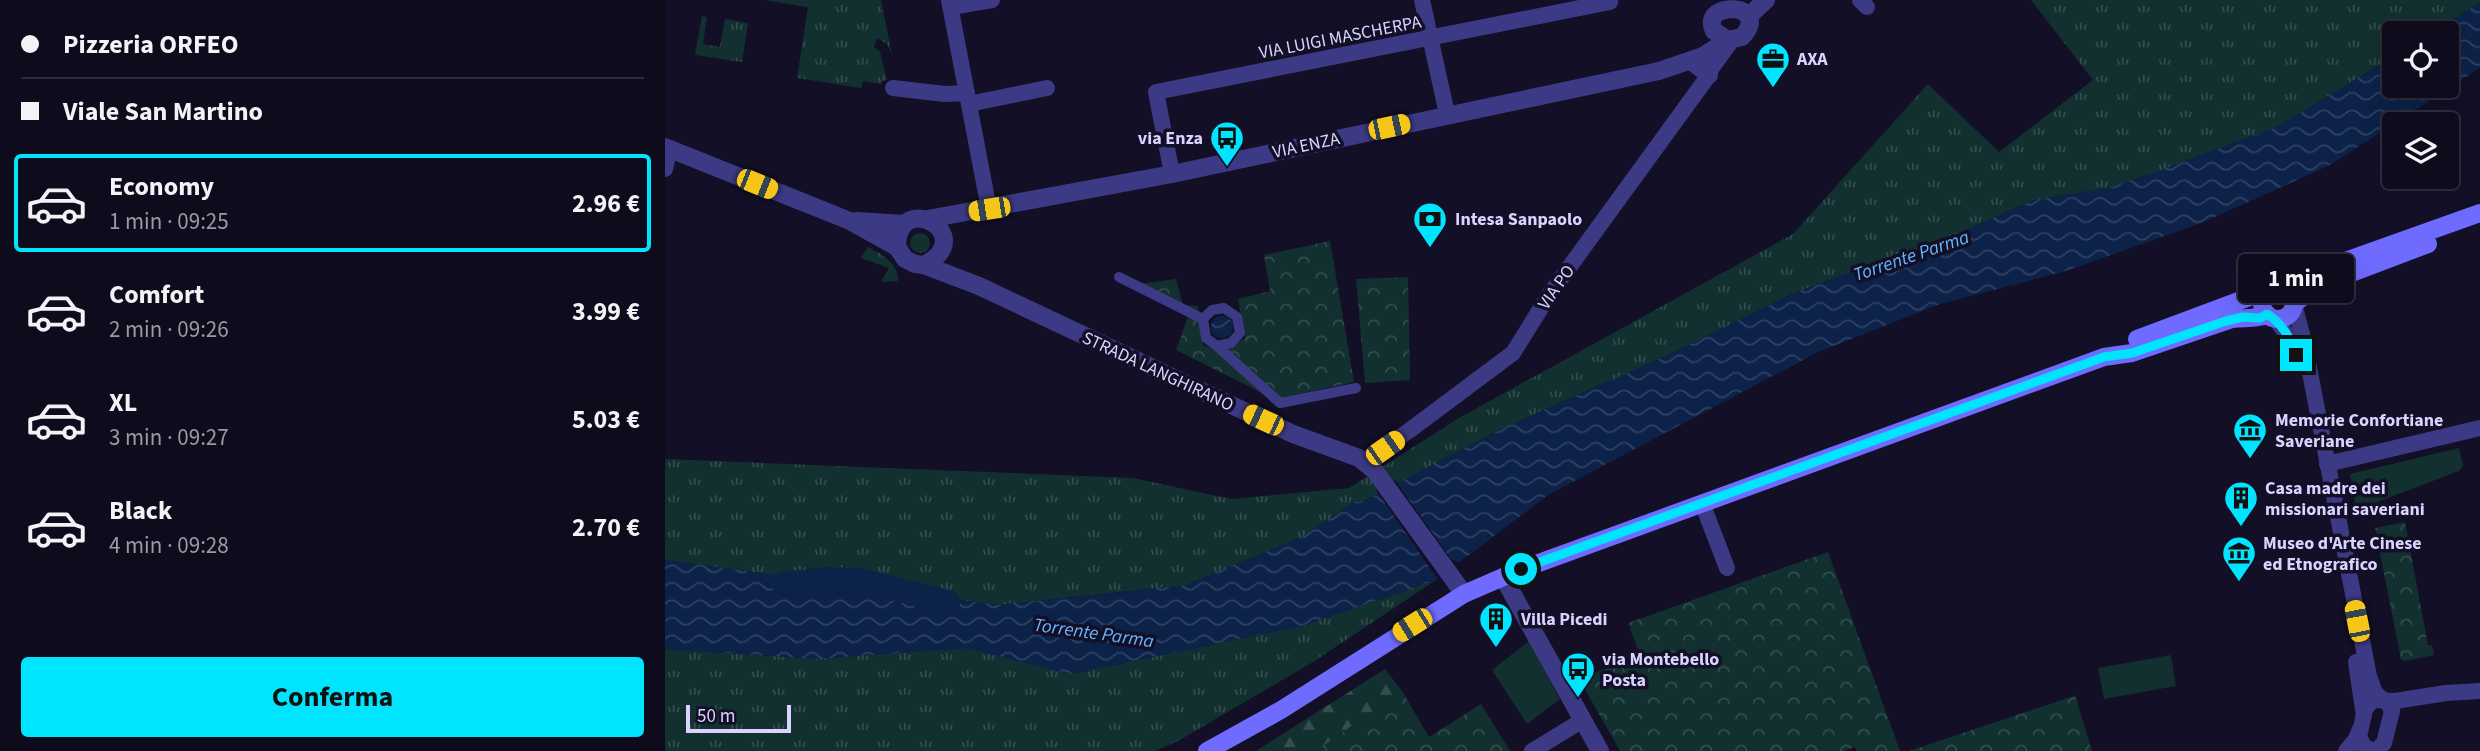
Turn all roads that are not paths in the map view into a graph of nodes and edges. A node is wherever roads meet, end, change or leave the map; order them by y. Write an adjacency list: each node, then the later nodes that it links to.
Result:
1 (992, 0): 6 (street)
2 (1422, 0): 9 (street)
3 (1610, 0): 9 (street, VIA LUIGI MASCHERPA)
4 (1766, 0): 7 (street, VIA PO)
5 (1722, 2): 7 (street, VIA PO); 8 (street, VIA PO)
6 (950, 4): 14 (street)
7 (1748, 8): 8 (street, VIA PO)
8 (1725, 37): 10 (street, VIA PO); 11 (street, VIA PO)
9 (1429, 39): 15 (street); 18 (street, VIA LUIGI MASCHERPA)
10 (1697, 59): 11 (street); 15 (street, VIA ENZA)
11 (1709, 75): 39 (street, VIA PO)
12 (893, 88): 14 (street)
13 (1047, 88): 14 (street)
14 (968, 98): 19 (street)
15 (1447, 114): 18 (street, VIA ENZA)
16 (667, 148): 17 (street); 22 (street, STRADA LANGHIRANO)
17 (665, 169)
18 (1172, 174): 19 (street, VIA ENZA)
19 (989, 209): 21 (street, VIA ENZA); 25 (street, VIA ENZA)
20 (2480, 213): 31 (main road)
21 (929, 219): 23 (street, STRADA LANGHIRANO); 25 (street, STRADA LANGHIRANO)
22 (850, 221): 23 (street, STRADA LANGHIRANO); 26 (street, STRADA LANGHIRANO)
23 (904, 224): 26 (street)
24 (2480, 224): 31 (main road)
25 (944, 243): 27 (street); 29 (street, STRADA LANGHIRANO)
26 (897, 247): 27 (street, STRADA LANGHIRANO)
27 (924, 265): 29 (street, STRADA LANGHIRANO)
28 (1119, 277): 33 (street)
29 (979, 286): 39 (street, STRADA LANGHIRANO)
30 (2264, 296): 31 (main road); 32 (main road); 35 (main road)
31 (2290, 296): 32 (main road); 38 (street)
32 (2271, 316): 35 (main road); 47 (street)
33 (1203, 319): 34 (street); 34 (street)
34 (1217, 346): 36 (street)
35 (2104, 357): 40 (main road)
36 (1356, 388)
37 (2480, 428): 38 (street)
38 (2327, 464): 45 (street)
39 (1370, 466): 43 (street)
40 (1702, 503): 41 (street); 42 (main road)
41 (1727, 568)
42 (1503, 577): 43 (main road); 46 (street)
43 (1464, 594): 48 (main road)
44 (2475, 692): 45 (street); 47 (street)
45 (2381, 699): 47 (street); 47 (street)
46 (1583, 720): 49 (street); 50 (street)
47 (2373, 740): 51 (street)
48 (1207, 751)
49 (1532, 751)
50 (1600, 751)
51 (2346, 751)

